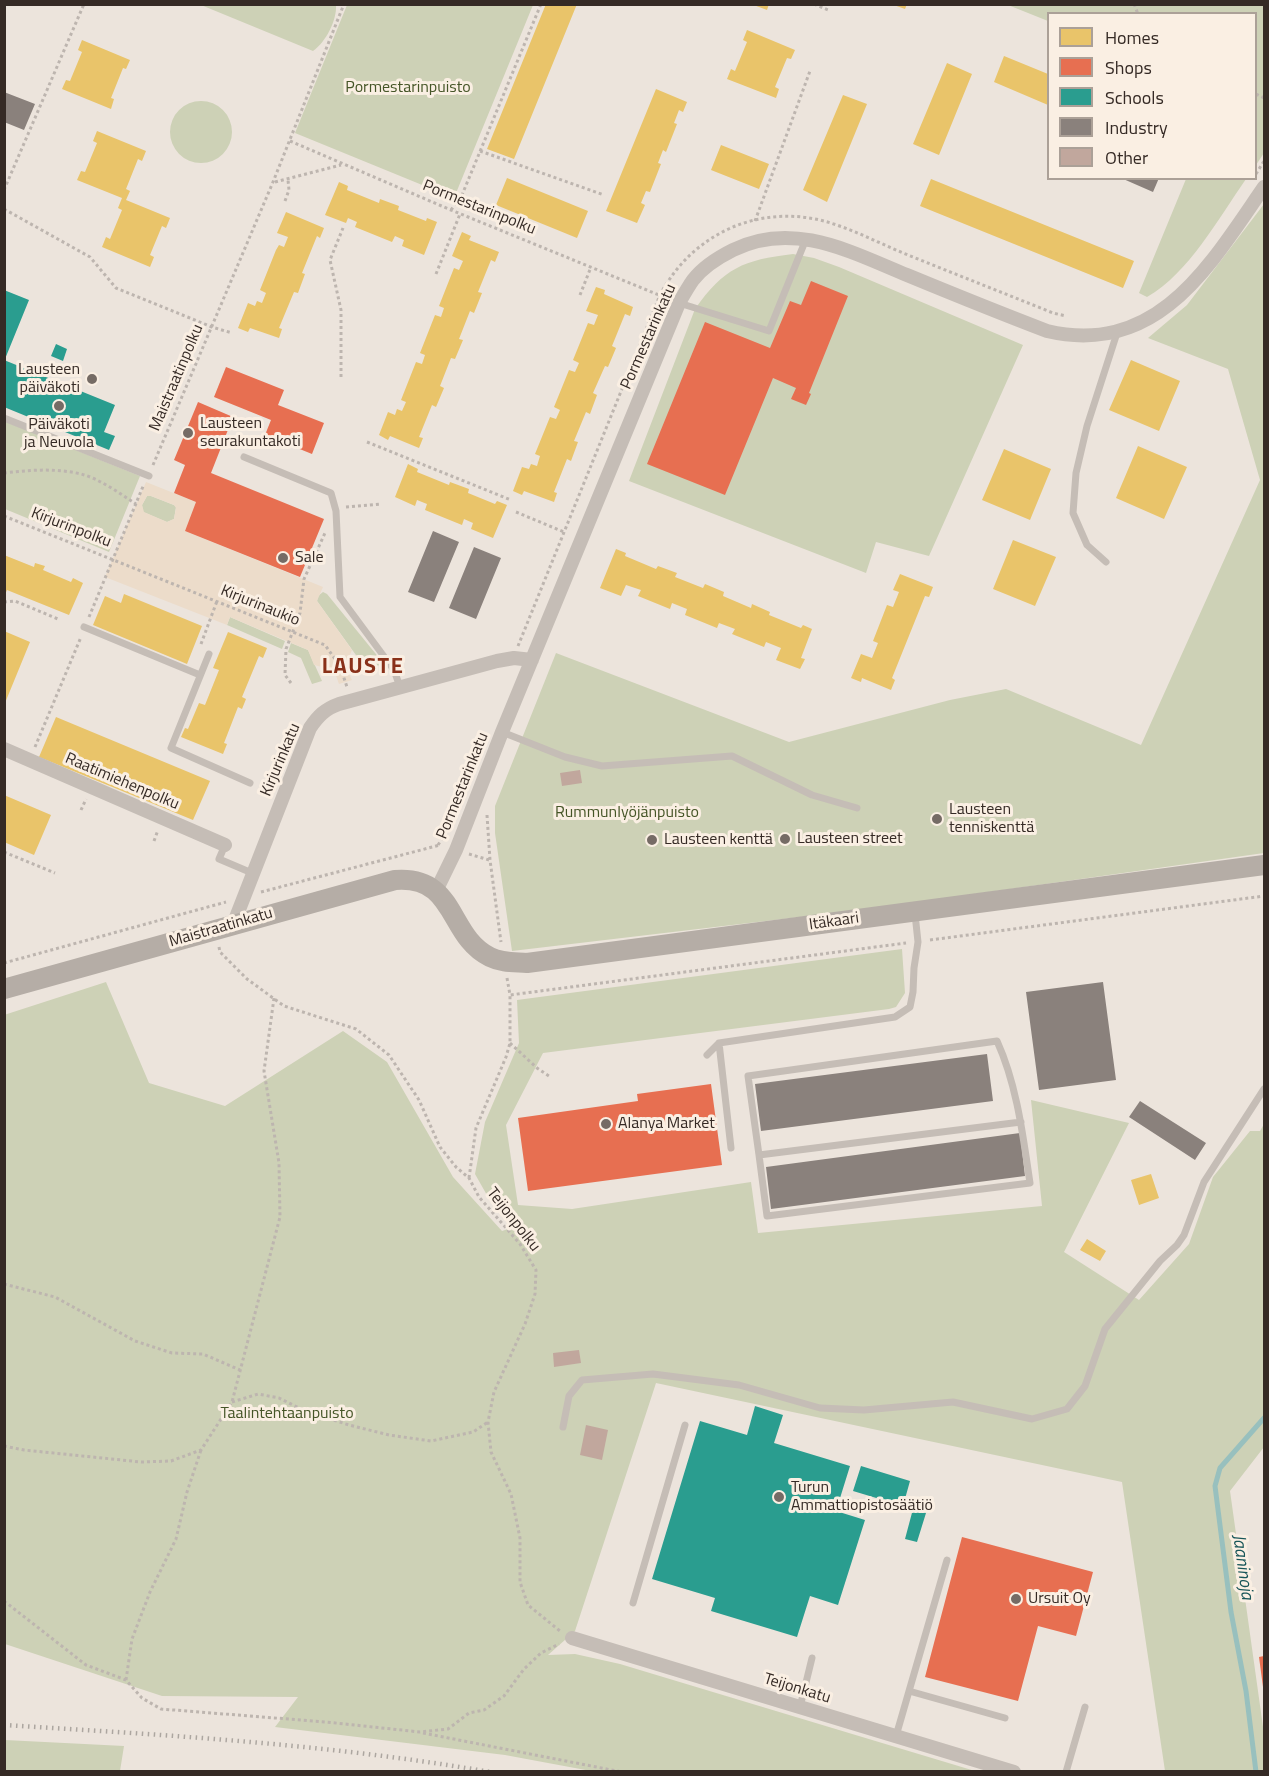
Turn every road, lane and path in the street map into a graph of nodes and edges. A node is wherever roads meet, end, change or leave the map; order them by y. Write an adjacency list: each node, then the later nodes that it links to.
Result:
1 (84, 4): 13 (path)
2 (344, 4): 7 (path, Maistraatinpolku)
3 (541, 4): 8 (path)
4 (814, 4): 5 (path)
5 (828, 10)
6 (810, 71): 19 (path)
7 (290, 141): 9 (path, Pormestarinpolku); 11 (path, Maistraatinpolku)
8 (480, 151): 14 (path); 17 (path)
9 (343, 165): 10 (path); 17 (path, Pormestarinpolku)
10 (287, 179): 11 (path); 15 (path)
11 (273, 182): 28 (path, Maistraatinpolku)
12 (1264, 187): 30 (street, Pormestarinkatu)
13 (4, 190)
14 (604, 195)
15 (285, 201)
16 (4, 208): 28 (path)
17 (451, 210): 18 (path, Pormestarinpolku)
18 (460, 214): 22 (path, Pormestarinpolku); 23 (path)
19 (755, 221): 25 (path); 27 (path)
20 (343, 228): 31 (path)
21 (806, 239): 26 (street, Pormestarinkatu); 26 (lane); 30 (street, Pormestarinkatu)
22 (591, 267): 24 (path); 25 (path, Pormestarinpolku)
23 (436, 274)
24 (580, 295)
25 (660, 295): 43 (path)
26 (679, 303): 54 (street, Pormestarinkatu)
27 (1072, 317)
28 (212, 327): 29 (path); 36 (path, Maistraatinpolku)
29 (232, 333)
30 (1117, 333): 45 (lane)
31 (341, 377)
32 (4, 418): 36 (lane)
33 (367, 442): 37 (path)
34 (244, 457): 40 (lane)
35 (4, 473): 38 (path)
36 (149, 476): 38 (path, Maistraatinpolku)
37 (512, 500)
38 (136, 504): 44 (path, Maistraatinpolku)
39 (381, 504): 40 (path)
40 (336, 511): 51 (path); 57 (lane)
41 (516, 512): 43 (path)
42 (4, 516): 44 (path, Kirjurinpolku)
43 (564, 532): 52 (path)
44 (113, 558): 46 (path, Kirjurinpolku); 50 (path, Maistraatinpolku)
45 (1106, 562)
46 (128, 564): 47 (path, Kirjurinaukio)
47 (217, 601): 51 (path, Kirjurinaukio); 53 (path)
48 (4, 602): 49 (path)
49 (58, 619)
50 (84, 627): 55 (lane); 61 (path, Maistraatinpolku)
51 (292, 632): 56 (path); 58 (path, Kirjurinaukio)
52 (522, 634)
53 (208, 654): 55 (lane)
54 (532, 660): 57 (street, Kirjurinkatu); 59 (street, Pormestarinkatu)
55 (201, 675): 62 (lane)
56 (291, 683)
57 (400, 687): 58 (street, Kirjurinkatu)
58 (352, 700): 70 (street, Kirjurinkatu)
59 (502, 732): 64 (lane); 71 (street, Pormestarinkatu)
60 (4, 749): 61 (street, Raatimiehenpolku)
61 (30, 760): 65 (street, Raatimiehenpolku)
62 (250, 783)
63 (490, 804): 78 (path)
64 (857, 808)
65 (225, 844): 70 (lane)
66 (438, 844): 73 (path)
67 (4, 852): 69 (path)
68 (1264, 865): 75 (street, Itäkaari)
69 (55, 873)
70 (252, 873): 73 (street, Kirjurinkatu)
71 (436, 891): 75 (street, Itäkaari); 76 (street, Maistraatinkatu)
72 (1264, 896): 77 (path)
73 (243, 897): 74 (path); 76 (street, Kirjurinkatu)
74 (214, 905): 76 (path, Teijonpolku); 79 (path)
75 (915, 912): 77 (lane)
76 (225, 927): 81 (street, Maistraatinkatu); 83 (path, Teijonpolku)
77 (918, 942): 82 (path); 85 (lane)
78 (502, 947)
79 (4, 963)
80 (507, 975): 82 (path)
81 (4, 988)
82 (510, 995): 84 (path)
83 (274, 998): 93 (path, Teijonpolku); 95 (path)
84 (510, 1043): 87 (path); 93 (path)
85 (719, 1043): 86 (lane); 91 (lane)
86 (707, 1055)
87 (549, 1076)
88 (1264, 1089): 89 (lane)
89 (1262, 1099): 99 (lane)
90 (1021, 1122): 92 (lane); 92 (lane); 92 (lane)
91 (731, 1148)
92 (759, 1155)
93 (469, 1178): 97 (path, Teijonpolku)
94 (4, 1284): 95 (path)
95 (240, 1370): 96 (path)
96 (232, 1402): 97 (path); 101 (path)
97 (488, 1422): 105 (path, Teijonpolku)
98 (685, 1425): 104 (lane)
99 (563, 1427)
100 (4, 1446): 101 (path)
101 (201, 1450): 107 (path)
102 (947, 1560): 108 (lane)
103 (4, 1601): 107 (path)
104 (633, 1603)
105 (572, 1638): 109 (street, Teijonkatu); 112 (path)
106 (812, 1658): 109 (lane)
107 (126, 1680): 112 (path)
108 (909, 1691): 111 (lane); 113 (lane)
109 (800, 1707): 113 (street, Teijonkatu)
110 (1085, 1707): 116 (lane)
111 (1005, 1718)
112 (420, 1732): 114 (path)
113 (896, 1736): 115 (street, Teijonkatu)
114 (622, 1772)
115 (1014, 1772)
116 (1066, 1772)

